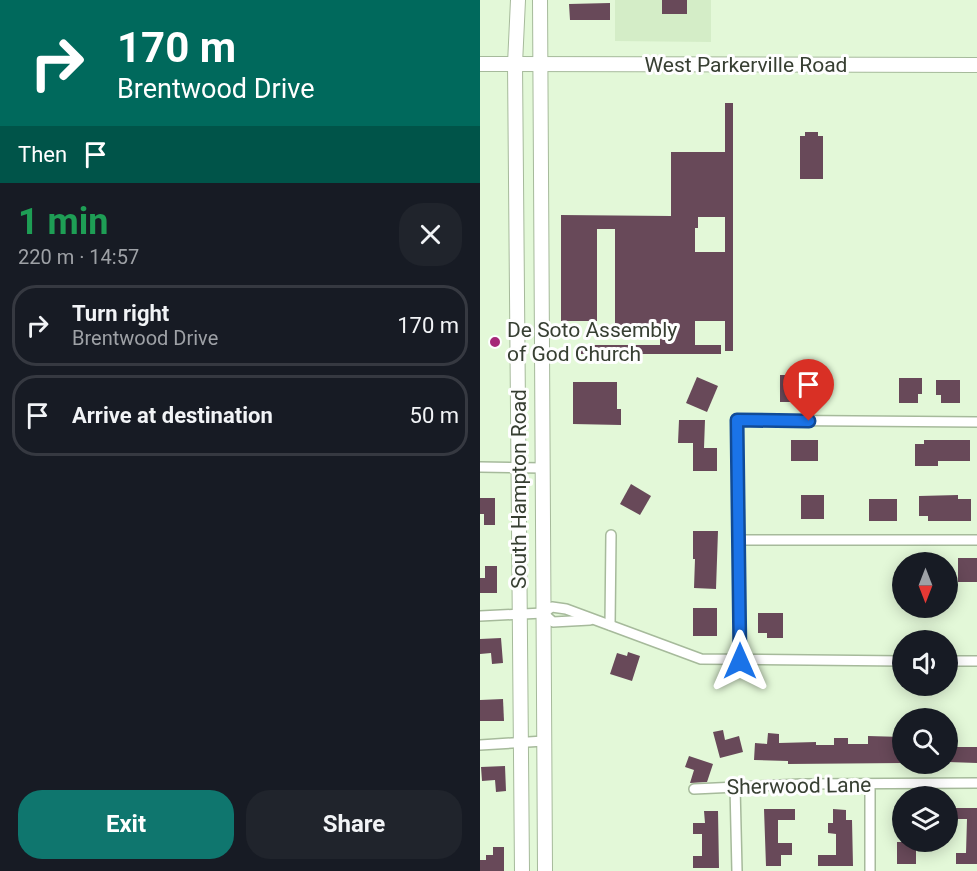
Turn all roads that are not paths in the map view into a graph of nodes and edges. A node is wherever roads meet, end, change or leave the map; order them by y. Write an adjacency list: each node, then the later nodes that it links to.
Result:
1 (518, 0): 4 (main road, South Hampton Road)
2 (540, 0): 5 (main road, South Hampton Road)
3 (480, 64): 4 (main road, West Parkerville Road)
4 (515, 64): 5 (main road, West Parkerville Road); 9 (main road, South Hampton Road)
5 (540, 64): 6 (main road, West Parkerville Road); 10 (main road, South Hampton Road)
6 (977, 65)
7 (977, 422): 12 (street)
8 (480, 467): 9 (street)
9 (519, 467): 10 (street); 15 (main road, South Hampton Road)
10 (543, 468): 14 (main road, South Hampton Road)
11 (611, 535): 18 (street)
12 (740, 540): 13 (street); 19 (street)
13 (977, 540)
14 (543, 613): 15 (street); 17 (street); 17 (street); 24 (main road, South Hampton Road)
15 (520, 614): 16 (street); 23 (main road, South Hampton Road)
16 (480, 616)
17 (593, 620): 18 (street)
18 (610, 625): 19 (street)
19 (740, 661): 20 (street)
20 (892, 661)
21 (958, 661): 22 (street)
22 (977, 661)
23 (521, 741): 24 (street); 25 (street); 30 (main road, South Hampton Road)
24 (544, 741): 31 (main road, South Hampton Road)
25 (480, 745)
26 (977, 783): 27 (street, Sherwood Lane)
27 (870, 784): 28 (street, Sherwood Lane); 33 (street)
28 (735, 786): 29 (street, Sherwood Lane); 32 (street)
29 (694, 789)
30 (522, 871)
31 (545, 871)
32 (736, 871)
33 (870, 871)

